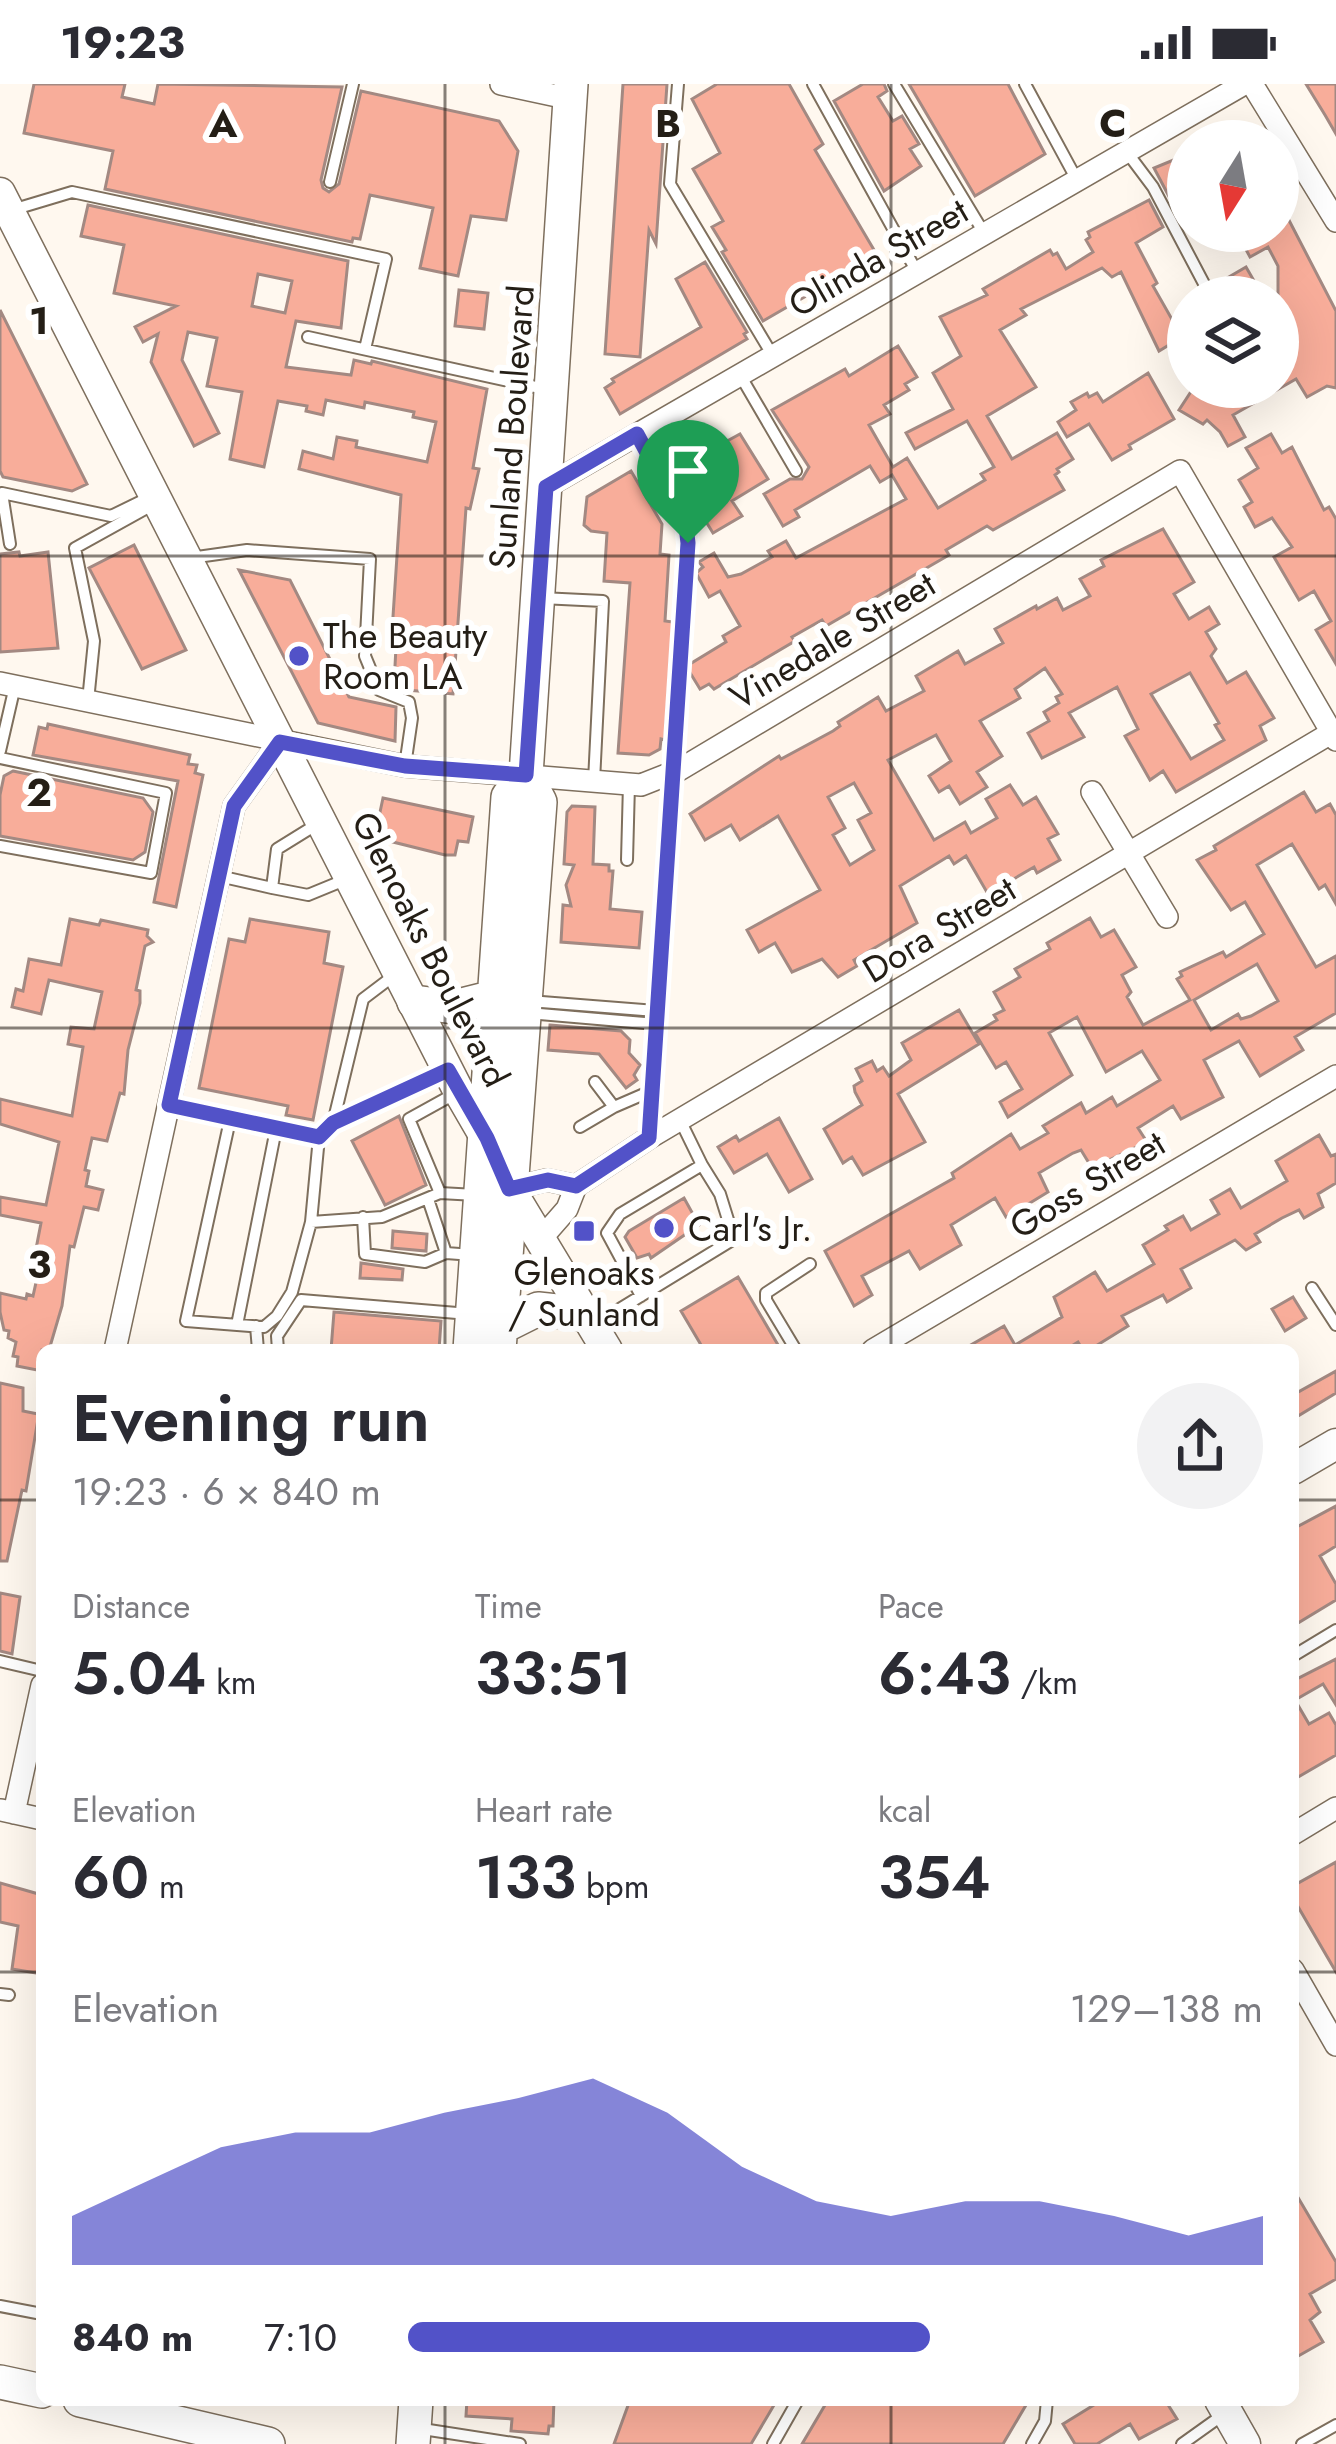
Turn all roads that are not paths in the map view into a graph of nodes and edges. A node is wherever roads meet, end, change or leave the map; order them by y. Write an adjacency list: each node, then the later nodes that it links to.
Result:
1 (353, 84): 11 (lane)
2 (501, 84): 8 (street)
3 (678, 84): 19 (lane)
4 (813, 84): 15 (lane)
5 (894, 84): 14 (lane)
6 (1024, 84): 10 (lane)
7 (1248, 84): 9 (street, Olinda Street); 13 (street)
8 (571, 92): 21 (main road, Sunland Boulevard)
9 (1126, 151): 10 (street, Olinda Street); 16 (lane)
10 (1077, 180): 14 (street, Olinda Street)
11 (330, 182)
12 (4, 202): 18 (lane); 25 (main road, Glenoaks Boulevard)
13 (1336, 220)
14 (984, 233): 15 (street, Olinda Street)
15 (917, 272): 19 (street, Olinda Street)
16 (1200, 276)
17 (308, 337): 18 (lane)
18 (365, 350): 21 (lane)
19 (773, 356): 20 (street, Olinda Street)
20 (740, 375): 22 (street, Olinda Street); 23 (lane)
21 (552, 390): 24 (main road, Sunland Boulevard)
22 (637, 434): 24 (street, Olinda Street); 35 (lane)
23 (796, 471)
24 (546, 487): 28 (main road, Sunland Boulevard)
25 (157, 498): 26 (lane); 27 (main road, Glenoaks Boulevard); 30 (lane)
26 (10, 544)
27 (187, 558): 32 (main road, Glenoaks Boulevard); 34 (lane)
28 (538, 598): 36 (main road, Sunland Boulevard); 37 (lane)
29 (8, 684): 30 (street, Vinedale Street); 33 (lane)
30 (88, 701): 32 (street, Vinedale Street)
31 (1334, 734): 35 (street, Vinedale Street); 42 (street, Dora Street)
32 (280, 742): 34 (street, Vinedale Street); 40 (main road, Glenoaks Boulevard); 44 (street)
33 (0, 755): 41 (lane)
34 (405, 766): 36 (street, Vinedale Street)
35 (671, 774): 38 (street, Vinedale Street); 50 (lane)
36 (526, 775): 37 (street, Vinedale Street); 49 (main road, Sunland Boulevard)
37 (594, 781): 38 (street, Vinedale Street)
38 (629, 784): 43 (lane)
39 (1092, 792): 42 (street)
40 (321, 822): 45 (main road, Glenoaks Boulevard); 46 (lane)
41 (0, 846)
42 (1127, 851): 47 (street); 58 (street, Dora Street)
43 (626, 860)
44 (219, 876): 46 (lane); 55 (street)
45 (350, 878): 46 (lane); 48 (main road, Glenoaks Boulevard)
46 (272, 888)
47 (1167, 917)
48 (406, 987): 49 (main road); 52 (main road, Glenoaks Boulevard); 59 (lane)
49 (515, 1004): 50 (lane); 63 (main road, Sunland Boulevard); 67 (main road, Sunland Boulevard)
50 (656, 1018): 54 (lane)
51 (1336, 1076): 86 (street, Goss Street)
52 (453, 1081): 59 (lane); 63 (main road, Glenoaks Boulevard); 68 (lane)
53 (595, 1082): 56 (lane)
54 (651, 1091): 56 (lane); 64 (lane)
55 (169, 1105): 57 (lane); 83 (street)
56 (614, 1107): 60 (lane)
57 (230, 1120): 61 (lane); 78 (lane)
58 (680, 1120): 64 (street, Dora Street); 65 (lane)
59 (333, 1123): 62 (lane)
60 (580, 1127)
61 (276, 1129): 62 (lane); 78 (lane)
62 (319, 1137): 70 (lane)
63 (487, 1138): 67 (main road, Sunland Boulevard)
64 (649, 1138): 66 (street, Dora Street)
65 (702, 1165): 75 (lane); 75 (lane)
66 (576, 1186): 67 (street); 71 (street, Dora Street)
67 (496, 1192): 68 (lane); 71 (main road); 72 (main road, Sunland Boulevard); 80 (main road, Sunland Boulevard)
68 (434, 1196): 69 (lane); 72 (lane)
69 (363, 1217): 70 (lane); 72 (lane)
70 (310, 1222): 76 (lane)
71 (539, 1241): 79 (main road)
72 (462, 1254): 80 (main road, Sunland Boulevard)
73 (810, 1264): 85 (lane)
74 (1312, 1288): 77 (lane)
75 (641, 1296): 79 (lane)
76 (294, 1299): 80 (lane); 81 (lane); 82 (lane)
77 (1336, 1324)
78 (237, 1325): 82 (lane)
79 (595, 1330): 80 (main road)
80 (490, 1331)
81 (277, 1336): 82 (lane); 84 (lane)
82 (257, 1338)
83 (116, 1344)
84 (278, 1344)
85 (792, 1344)
86 (883, 1344)
87 (1336, 1444): 88 (main road)
88 (1299, 1466)
89 (1336, 1630): 90 (lane)
90 (1299, 1652)
91 (0, 1661): 92 (lane)
92 (36, 1669)
93 (36, 1707): 95 (street)
94 (1336, 1808): 96 (street)
95 (7, 1812)
96 (1299, 1830)
97 (1299, 1980): 98 (street)
98 (1336, 2045)
99 (0, 2306): 100 (lane)
100 (36, 2313)
101 (0, 2382): 102 (main road)
102 (36, 2391)
103 (795, 2406): 111 (lane)
104 (1046, 2406): 112 (lane)
105 (1223, 2406): 113 (lane); 114 (main road)
106 (163, 2409): 109 (main road)
107 (414, 2424): 110 (lane)
108 (1336, 2426): 115 (lane)
109 (268, 2444)
110 (520, 2444)
111 (773, 2444)
112 (1032, 2444)
113 (1182, 2444)
114 (1245, 2444)
115 (1302, 2444)

